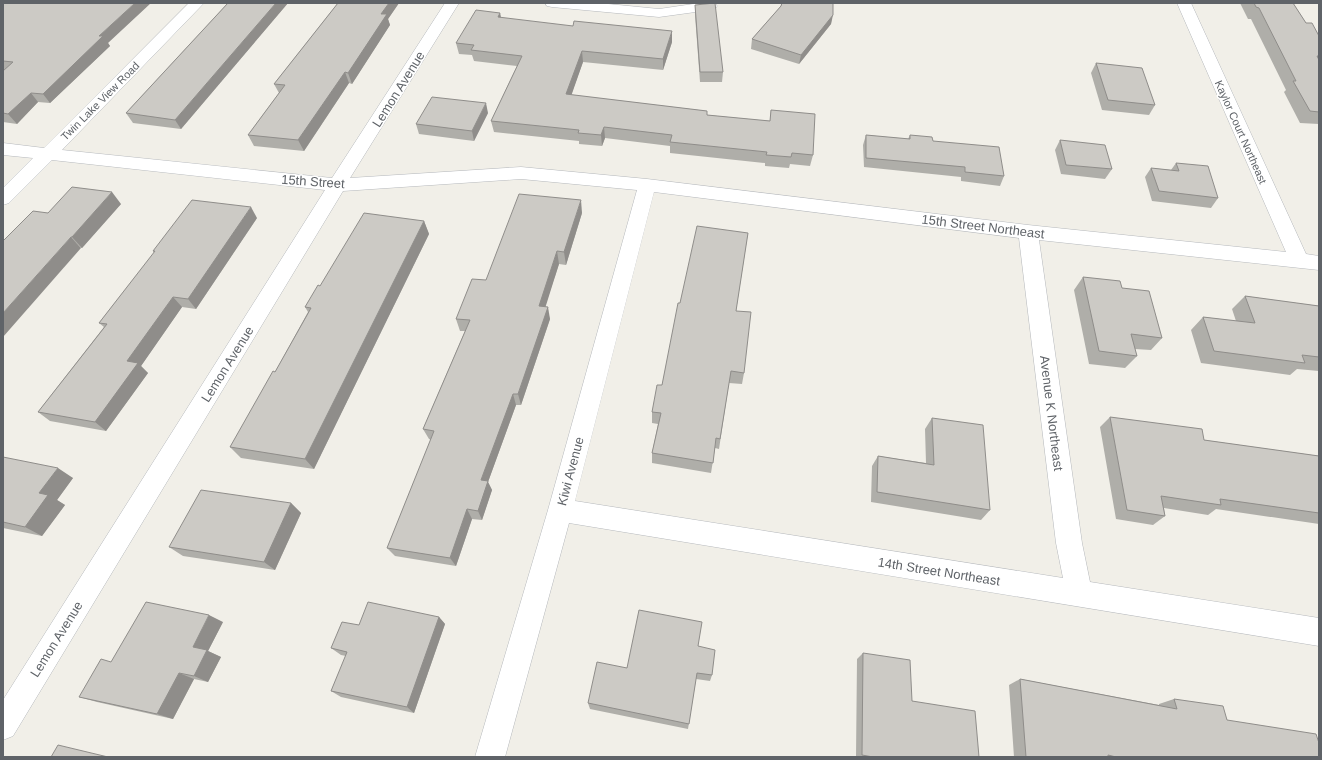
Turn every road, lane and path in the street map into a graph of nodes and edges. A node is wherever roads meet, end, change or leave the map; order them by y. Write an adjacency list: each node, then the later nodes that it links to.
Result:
1 (197, 3): 7 (street, Twin Lake View Road)
2 (452, 3): 8 (street, Lemon Avenue)
3 (552, 3): 5 (street)
4 (1184, 3): 12 (street, Kaylor Court Northeast)
5 (710, 6)
6 (3, 149): 7 (street, 15th Street)
7 (48, 154): 8 (street, 15th Street); 10 (street, Twin Lake View Road)
8 (337, 185): 9 (street, 15th Street); 17 (street, Lemon Avenue)
9 (647, 185): 11 (street, 15th Street Northeast); 14 (street, Kiwi Avenue)
10 (3, 199)
11 (1028, 232): 12 (street, 15th Street Northeast); 15 (street, Avenue K Northeast)
12 (1299, 260): 13 (street, 15th Street Northeast)
13 (1319, 263)
14 (560, 510): 15 (street, 14th Street Northeast); 18 (street, Kiwi Avenue)
15 (1079, 594): 16 (street, 14th Street Northeast)
16 (1319, 632)
17 (3, 726)
18 (490, 757)

